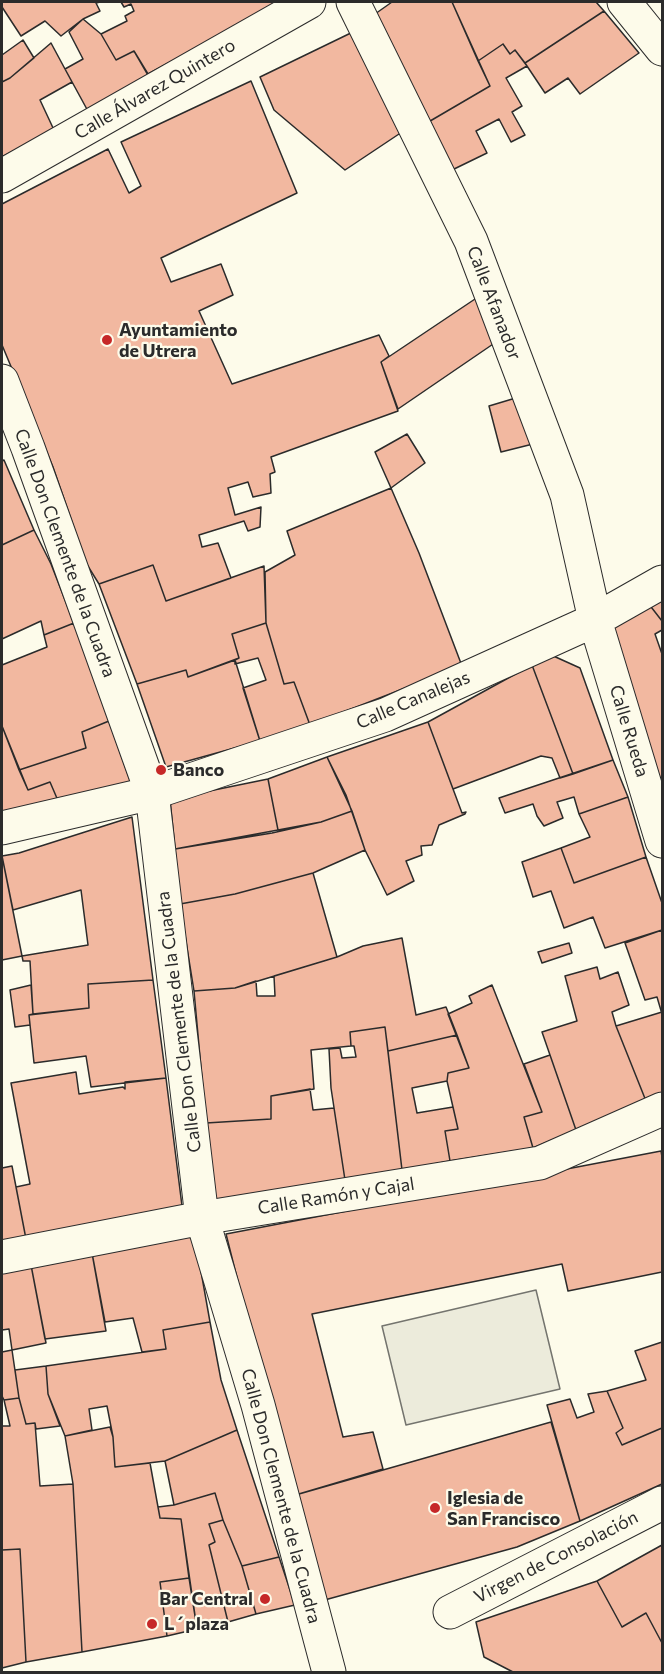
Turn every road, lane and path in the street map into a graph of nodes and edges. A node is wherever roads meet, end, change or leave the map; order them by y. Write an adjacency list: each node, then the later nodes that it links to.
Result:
1 (309, 2): 5 (street, Calle Álvarez Quintero)
2 (353, 2): 8 (street, Calle Afanador)
3 (624, 2): 4 (street)
4 (663, 49)
5 (2, 176)
6 (2, 381): 9 (street, Calle Don Clemente de la Cuadra)
7 (663, 582): 8 (street, Calle Canalejas)
8 (595, 620): 9 (street, Calle Canalejas); 11 (street, Calle Rueda)
9 (152, 793): 10 (street, Calle Canalejas); 13 (street, Calle Don Clemente de la Cuadra)
10 (2, 828)
11 (663, 841)
12 (663, 1109): 13 (street, Calle Ramón y Cajal)
13 (202, 1218): 14 (street, Calle Ramón y Cajal); 17 (street, Calle Don Clemente de la Cuadra)
14 (2, 1257)
15 (663, 1503): 16 (street, Virgen de Consolación)
16 (450, 1612)
17 (329, 1672)

